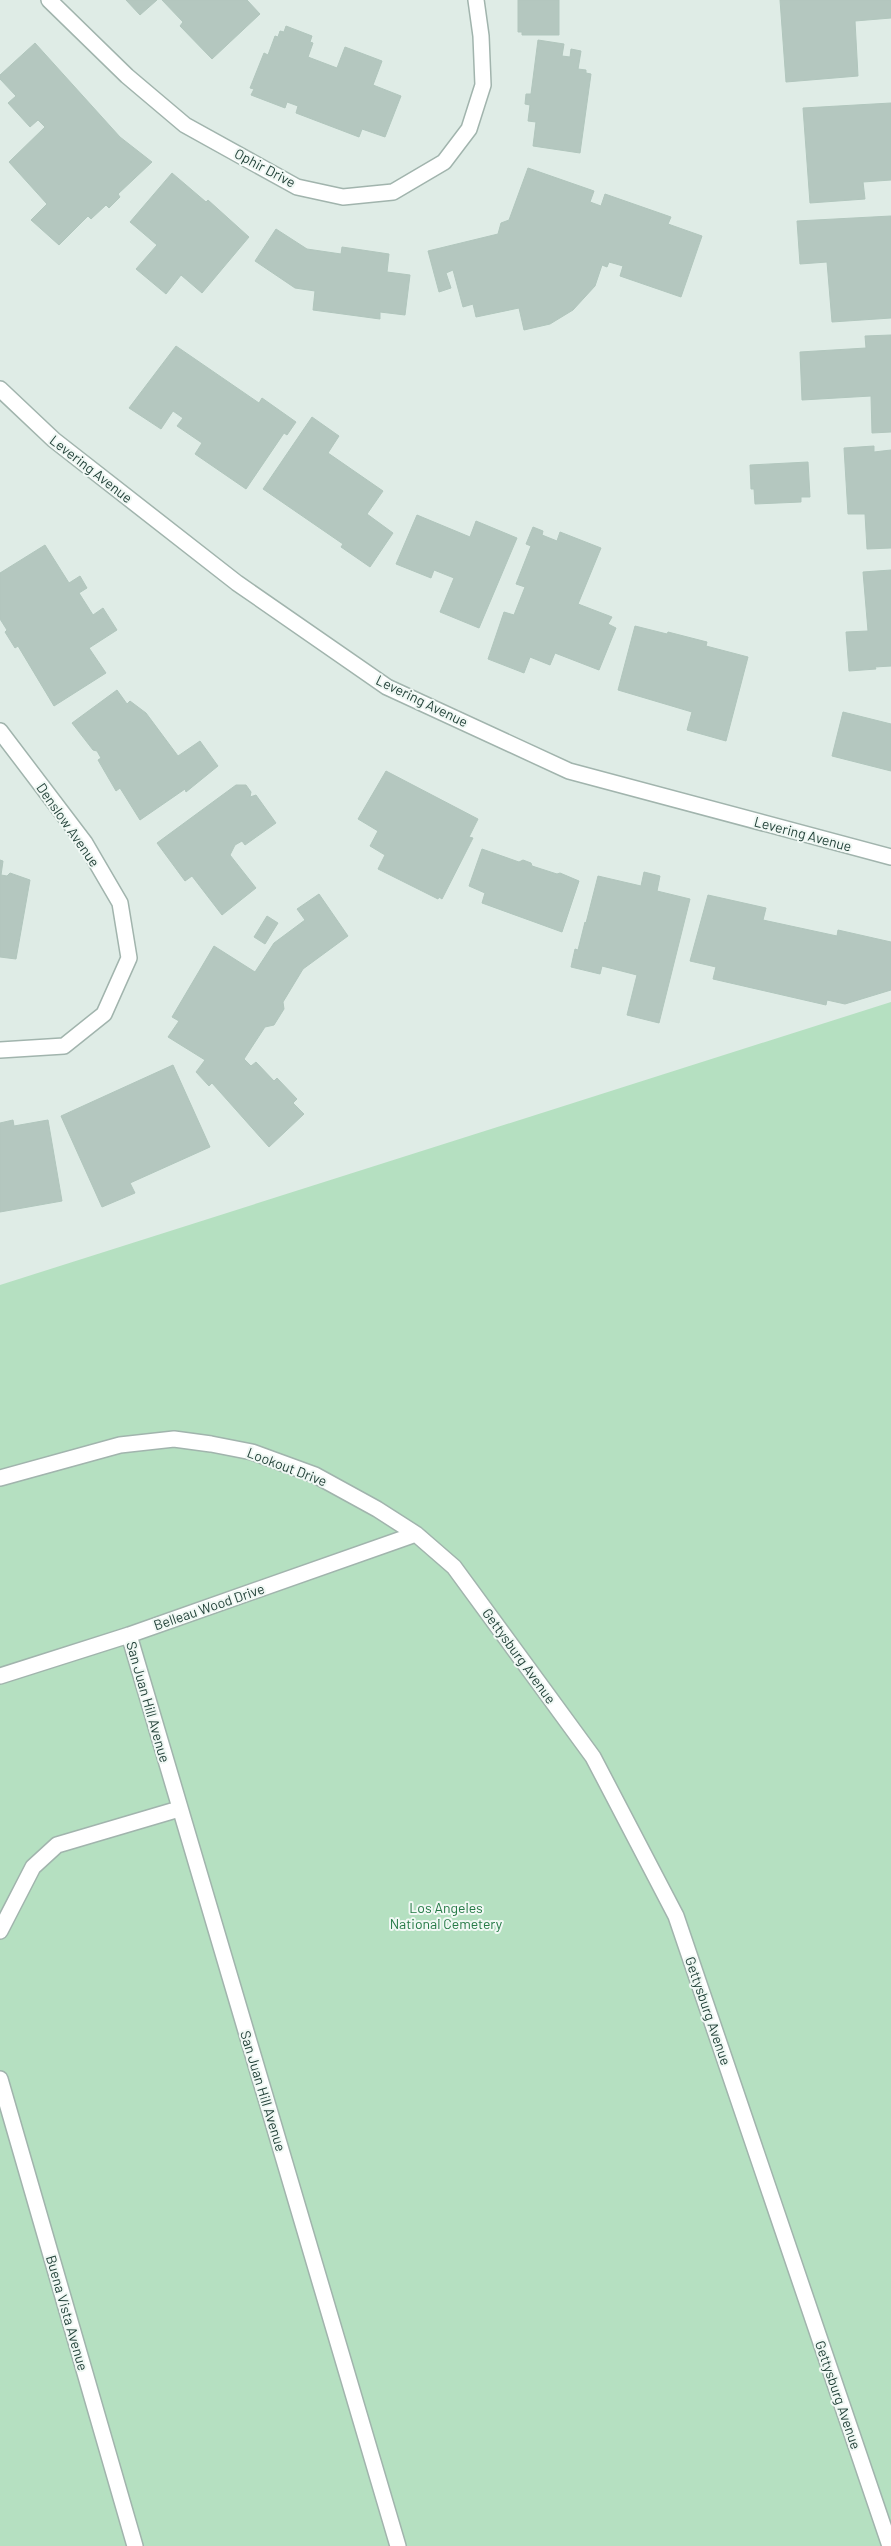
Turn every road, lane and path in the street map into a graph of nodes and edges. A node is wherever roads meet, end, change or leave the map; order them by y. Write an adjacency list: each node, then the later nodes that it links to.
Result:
1 (49, 0): 2 (street, Ophir Drive)
2 (476, 0)
3 (0, 389): 5 (street, Levering Avenue)
4 (0, 731): 6 (street, Denslow Avenue)
5 (891, 858)
6 (0, 1050)
7 (0, 1478): 8 (street, Lookout Drive)
8 (416, 1534): 9 (street, Belleau Wood Drive); 16 (street, Gettysburg Avenue)
9 (129, 1635): 10 (street, Belleau Wood Drive); 11 (street, San Juan Hill Avenue)
10 (0, 1676)
11 (179, 1809): 12 (street); 15 (street, San Juan Hill Avenue)
12 (0, 1931)
13 (0, 2079): 14 (street, Buena Vista Avenue)
14 (135, 2546)
15 (398, 2546)
16 (890, 2546)

